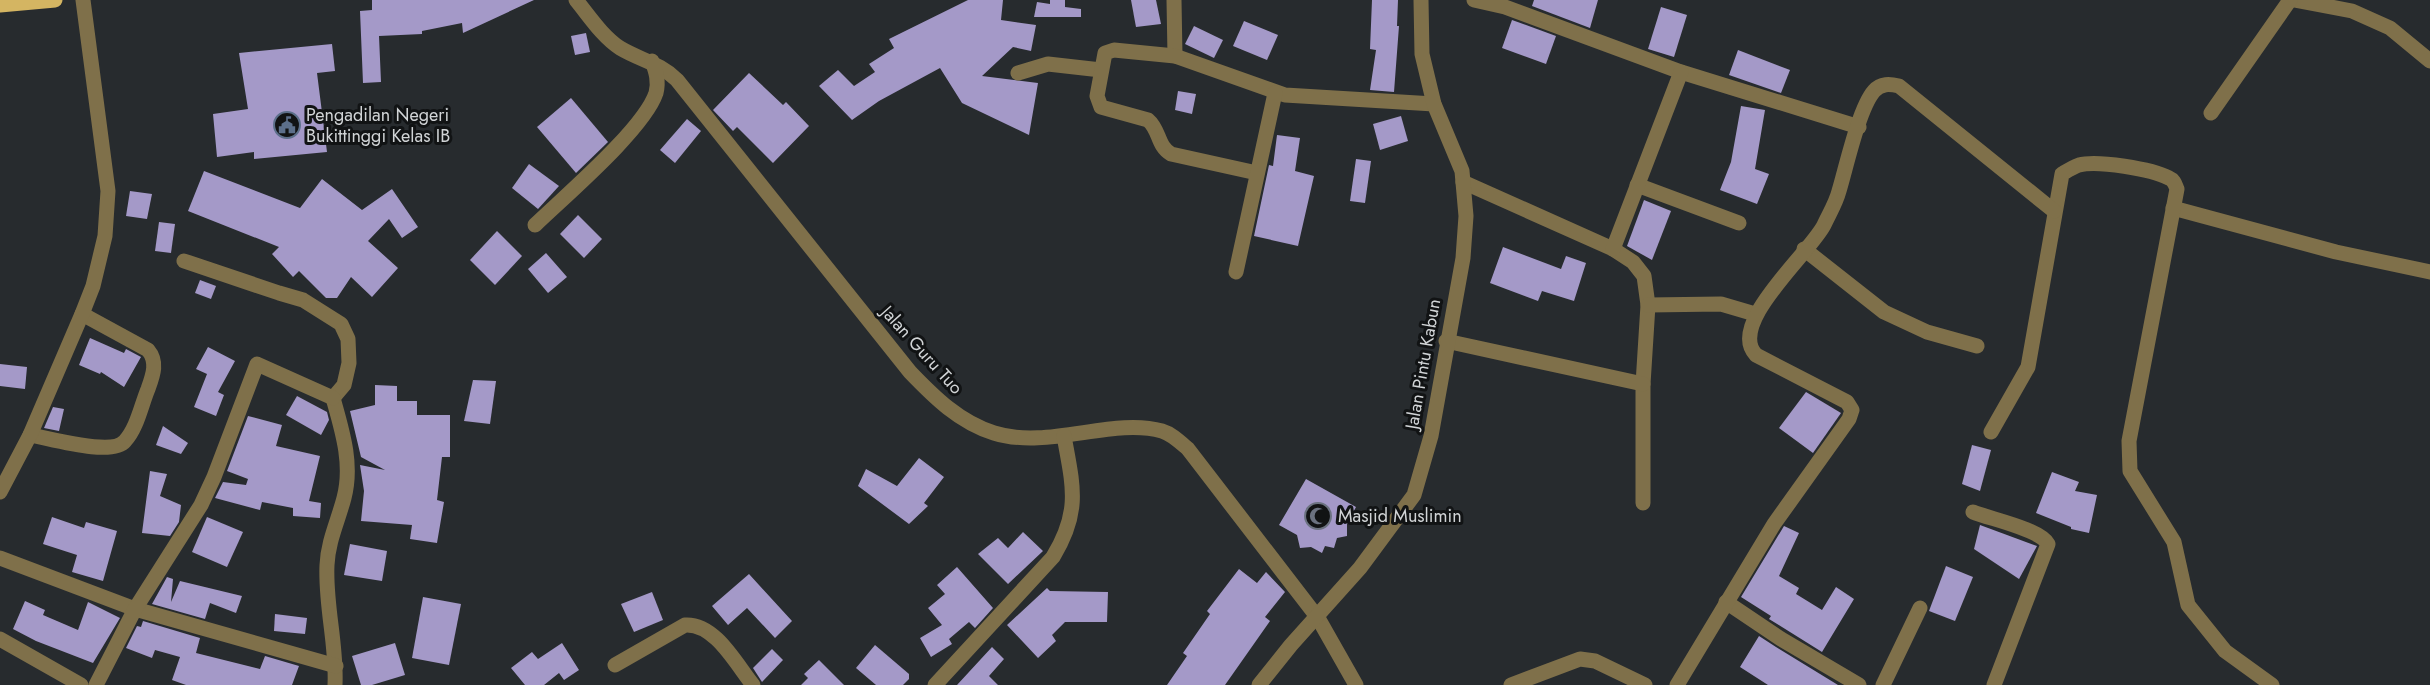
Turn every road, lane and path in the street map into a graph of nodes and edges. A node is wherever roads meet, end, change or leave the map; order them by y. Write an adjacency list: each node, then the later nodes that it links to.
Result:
1 (55, 0): 8 (main road)
2 (83, 0): 32 (street)
3 (576, 0): 11 (street, Jalan Guru Tuo)
4 (1174, 0): 9 (street)
5 (1421, 0): 16 (street, Jalan Pintu Kabun)
6 (1474, 0): 13 (street)
7 (2292, 0): 10 (street); 17 (street)
8 (0, 5)
9 (1175, 56): 12 (street); 15 (street)
10 (2430, 61)
11 (652, 62): 25 (street); 40 (street, Jalan Guru Tuo)
12 (1101, 70): 14 (street); 19 (street)
13 (1681, 72): 18 (street); 21 (street)
14 (1018, 73)
15 (1275, 93): 16 (street); 19 (street)
16 (1434, 104): 20 (street, Jalan Pintu Kabun)
17 (2211, 113)
18 (1859, 127): 23 (street); 27 (street)
19 (1257, 172): 29 (street)
20 (1463, 182): 26 (street); 34 (street, Jalan Pintu Kabun)
21 (1637, 185): 24 (street); 26 (street)
22 (2173, 208): 23 (street); 30 (street); 65 (street)
23 (2054, 211): 38 (street)
24 (1739, 223)
25 (535, 225)
26 (1613, 249): 31 (street)
27 (1804, 249): 33 (street); 35 (street)
28 (184, 261): 37 (street)
29 (1236, 272)
30 (2430, 272)
31 (1648, 305): 33 (street); 36 (street)
32 (81, 314): 39 (street); 39 (street)
33 (1755, 314): 45 (street)
34 (1446, 341): 36 (street); 48 (street, Jalan Pintu Kabun)
35 (1977, 346)
36 (1643, 384): 42 (street)
37 (333, 398): 47 (street); 51 (street)
38 (1991, 432)
39 (30, 435): 41 (street)
40 (1064, 436): 48 (street, Jalan Guru Tuo); 56 (street)
41 (0, 492)
42 (1643, 503)
43 (1973, 512): 64 (street)
44 (0, 558): 47 (street)
45 (1726, 602): 61 (street); 62 (street)
46 (1920, 608): 63 (street)
47 (135, 609): 51 (street); 53 (street)
48 (1317, 618): 57 (street, Jalan Pintu Kabun); 58 (street, Jalan Guru Tuo)
49 (0, 639): 52 (street)
50 (615, 665): 55 (street)
51 (336, 666): 54 (street)
52 (81, 685)
53 (96, 685)
54 (335, 685)
55 (753, 685)
56 (935, 685)
57 (1259, 685)
58 (1356, 685)
59 (1511, 685): 60 (street)
60 (1645, 685)
61 (1677, 685)
62 (1859, 685)
63 (1883, 685)
64 (1994, 685)
65 (2272, 685)

